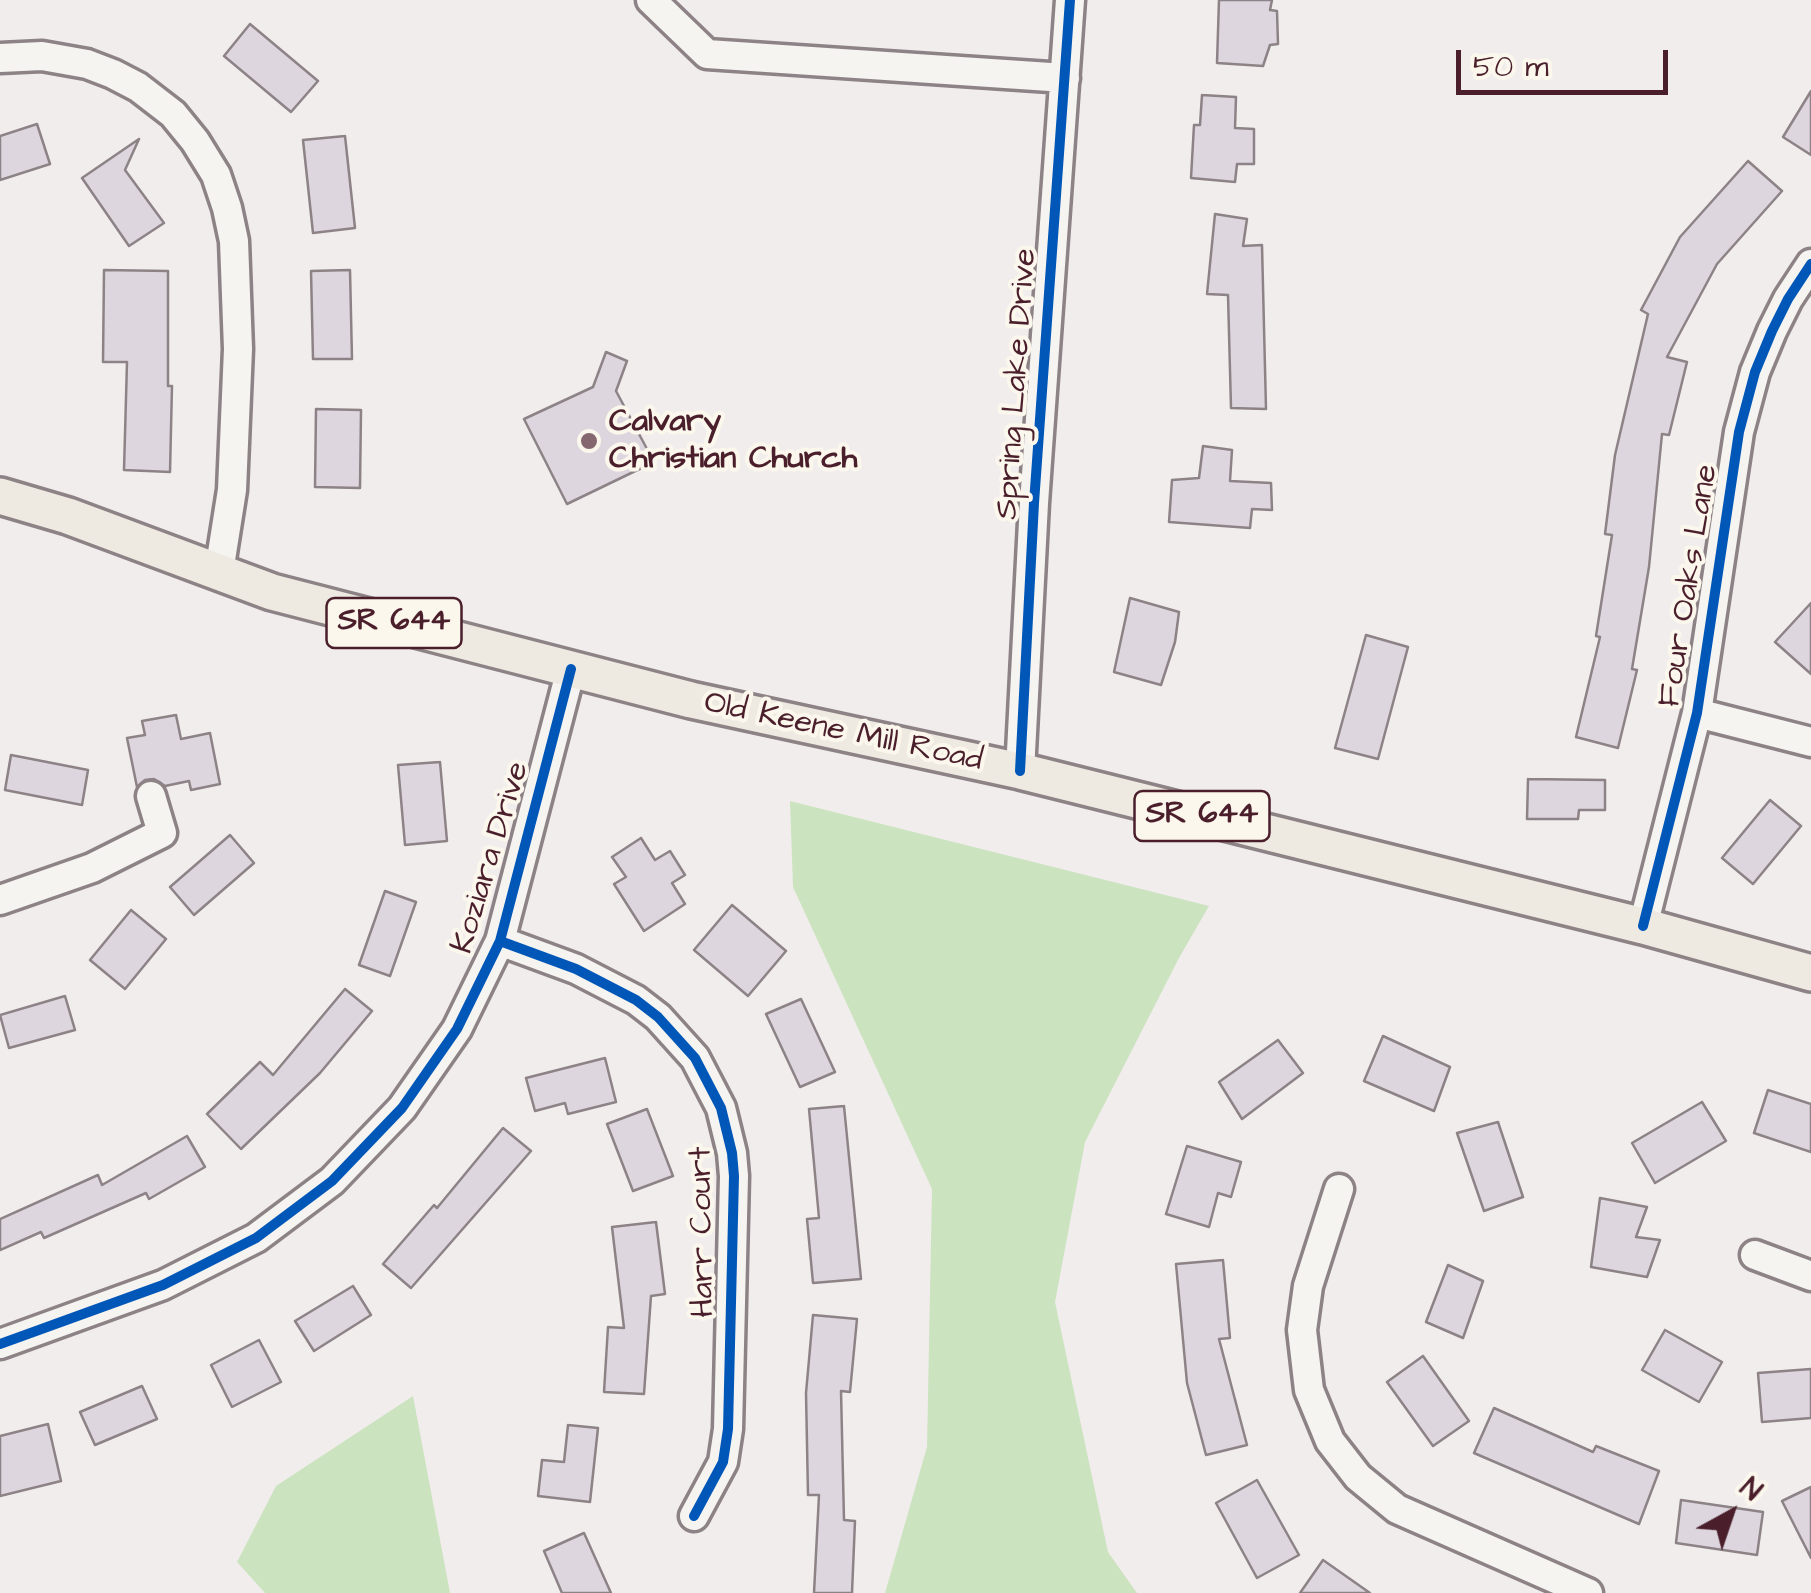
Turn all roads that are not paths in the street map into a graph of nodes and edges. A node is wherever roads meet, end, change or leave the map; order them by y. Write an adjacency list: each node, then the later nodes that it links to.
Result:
1 (652, 0): 4 (street)
2 (1070, 0): 4 (street, Spring Lake Drive)
3 (0, 58): 7 (street)
4 (1065, 78): 11 (street, Spring Lake Drive)
5 (1811, 264): 9 (street, Four Oaks Lane)
6 (0, 496): 7 (main road, Old Keene Mill Road / SR 644)
7 (218, 572): 8 (main road, Old Keene Mill Road / SR 644)
8 (571, 669): 11 (main road, Old Keene Mill Road / SR 644); 15 (street, Koziara Drive)
9 (1696, 713): 10 (street); 14 (street, Four Oaks Lane)
10 (1811, 742)
11 (1020, 772): 14 (main road, Old Keene Mill Road / SR 644)
12 (150, 796): 13 (street)
13 (2, 900)
14 (1644, 926): 16 (main road, Old Keene Mill Road / SR 644)
15 (500, 941): 20 (street, Koziara Drive); 21 (street, Harr Court)
16 (1811, 973)
17 (1339, 1189): 22 (street)
18 (1755, 1255): 19 (street)
19 (1811, 1276)
20 (0, 1344)
21 (694, 1516)
22 (1584, 1592)

